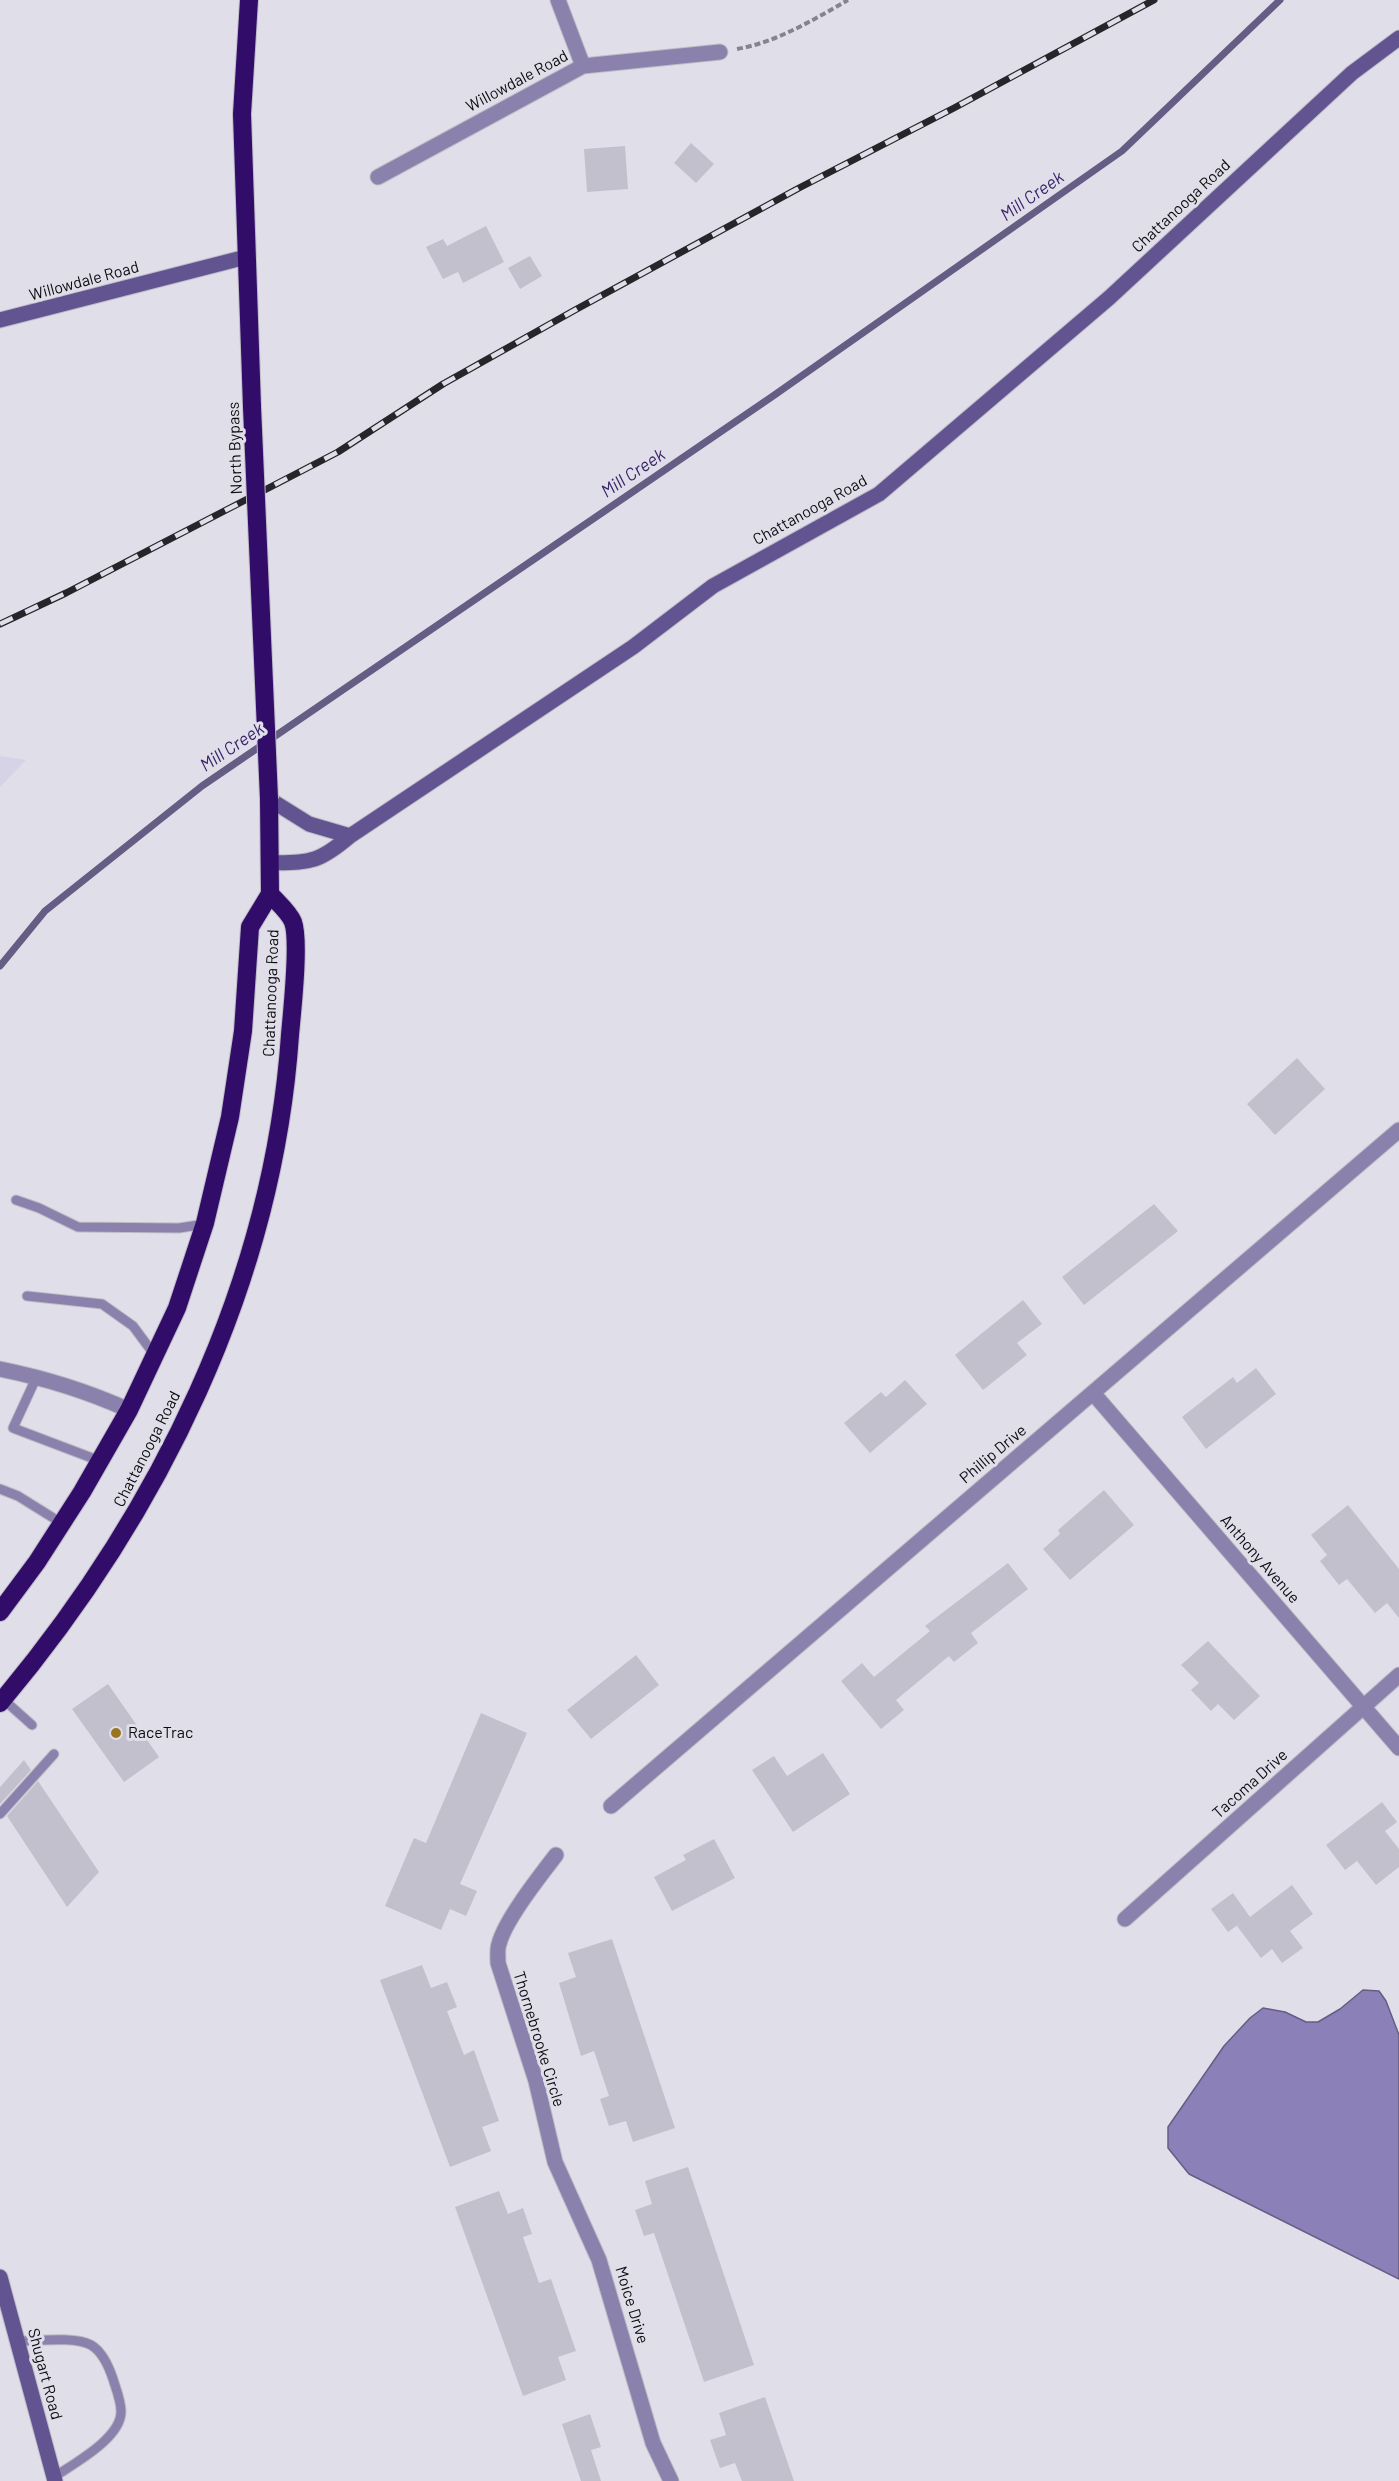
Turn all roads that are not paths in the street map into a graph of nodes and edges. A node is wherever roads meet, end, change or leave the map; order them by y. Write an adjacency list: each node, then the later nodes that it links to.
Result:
1 (249, 0): 7 (highway, North Bypass)
2 (558, 0): 5 (street)
3 (1399, 38): 10 (street, Chattanooga Road)
4 (720, 52): 5 (street, Willowdale Road)
5 (583, 66): 6 (street, Willowdale Road)
6 (378, 177)
7 (246, 257): 8 (street, Willowdale Road); 9 (highway, North Bypass, bridge)
8 (0, 320)
9 (269, 799): 10 (street); 11 (highway, North Bypass)
10 (350, 836): 11 (street, Chattanooga Road)
11 (269, 863): 12 (highway, North Bypass)
12 (270, 894): 15 (highway, Chattanooga Road); 27 (highway, Chattanooga Road)
13 (1399, 1130): 20 (street, Phillip Drive)
14 (16, 1200): 15 (lane)
15 (205, 1224): 17 (highway, Chattanooga Road)
16 (27, 1296): 17 (lane)
17 (156, 1357): 21 (highway, Chattanooga Road)
18 (0, 1369): 19 (street)
19 (37, 1376): 21 (street); 22 (lane)
20 (1093, 1393): 28 (street, Anthony Avenue); 32 (street, Phillip Drive)
21 (129, 1410): 22 (highway, Chattanooga Road)
22 (100, 1461): 24 (highway, Chattanooga Road)
23 (0, 1489): 24 (lane)
24 (63, 1524): 25 (highway, Chattanooga Road)
25 (4, 1601)
26 (1399, 1675): 28 (street, Tacoma Drive)
27 (2, 1701): 29 (lane)
28 (1363, 1706): 30 (street, Anthony Avenue); 35 (street, Tacoma Drive)
29 (33, 1725)
30 (1399, 1748)
31 (54, 1754): 33 (lane)
32 (612, 1806)
33 (0, 1814)
34 (556, 1855): 36 (street, Thornebrooke Circle)
35 (1125, 1920)
36 (550, 2143): 40 (street, Moice Drive)
37 (0, 2277): 38 (street, Shugart Road)
38 (17, 2341): 39 (street, Shugart Road); 39 (lane)
39 (54, 2479)
40 (671, 2481)

